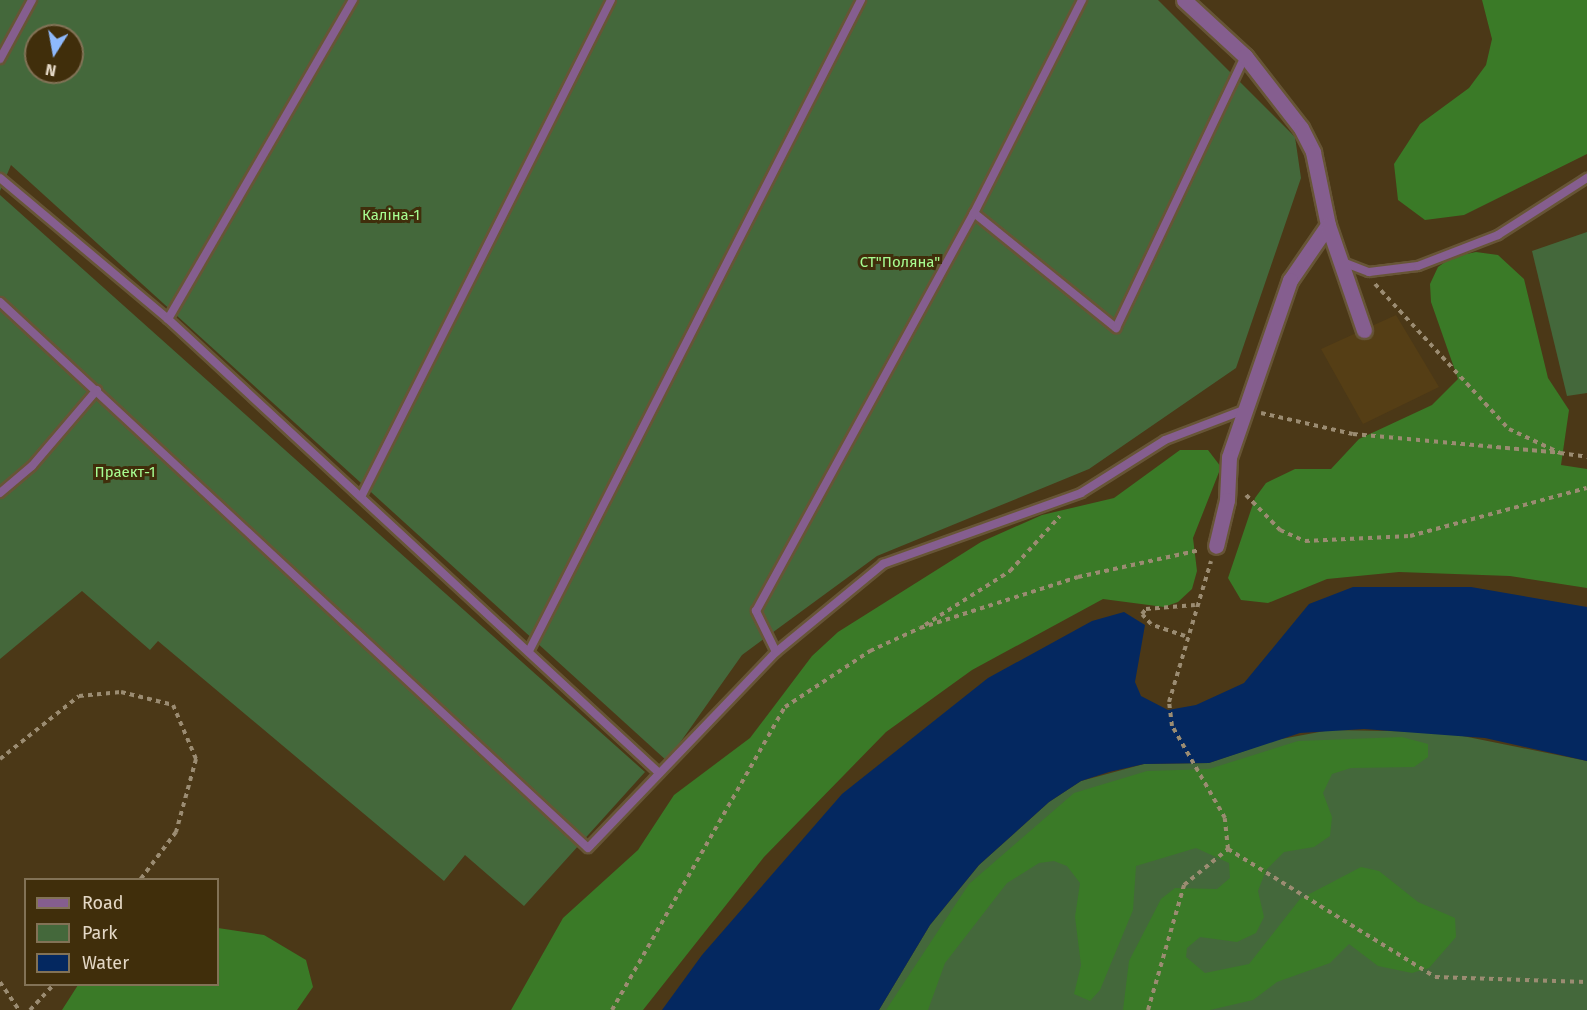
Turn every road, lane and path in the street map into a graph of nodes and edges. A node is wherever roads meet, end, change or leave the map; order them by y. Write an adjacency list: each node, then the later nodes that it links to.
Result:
1 (33, 0): 8 (lane)
2 (353, 0): 16 (lane)
3 (611, 0): 26 (lane)
4 (861, 0): 31 (lane)
5 (1082, 0): 11 (lane)
6 (1184, 0): 7 (street)
7 (1245, 56): 11 (lane); 12 (street)
8 (0, 59)
9 (0, 178): 16 (lane)
10 (1587, 178): 14 (lane)
11 (974, 213): 32 (lane)
12 (1328, 225): 13 (street); 19 (street)
13 (1337, 259): 14 (lane); 17 (street)
14 (1362, 271): 20 (path)
15 (0, 302): 18 (lane)
16 (168, 319): 26 (lane)
17 (1364, 330)
18 (97, 390): 25 (lane); 34 (lane)
19 (1246, 409): 20 (path); 22 (street); 24 (lane)
20 (1560, 453): 21 (path)
21 (1587, 458)
22 (1227, 469): 23 (path); 27 (street)
23 (1587, 488)
24 (1081, 493): 29 (path); 32 (lane)
25 (0, 494)
26 (361, 497): 31 (lane)
27 (1216, 546): 28 (path); 29 (path)
28 (1195, 604): 30 (path); 30 (path)
29 (920, 628): 42 (path)
30 (1185, 636): 35 (path)
31 (530, 649): 34 (lane)
32 (776, 652): 34 (lane)
33 (0, 759): 36 (path)
34 (657, 771)
35 (1228, 849): 38 (path); 43 (path)
36 (141, 878)
37 (0, 982): 40 (path)
38 (1587, 982)
39 (52, 986): 41 (path)
40 (19, 1010)
41 (30, 1010)
42 (612, 1010)
43 (1148, 1010)

